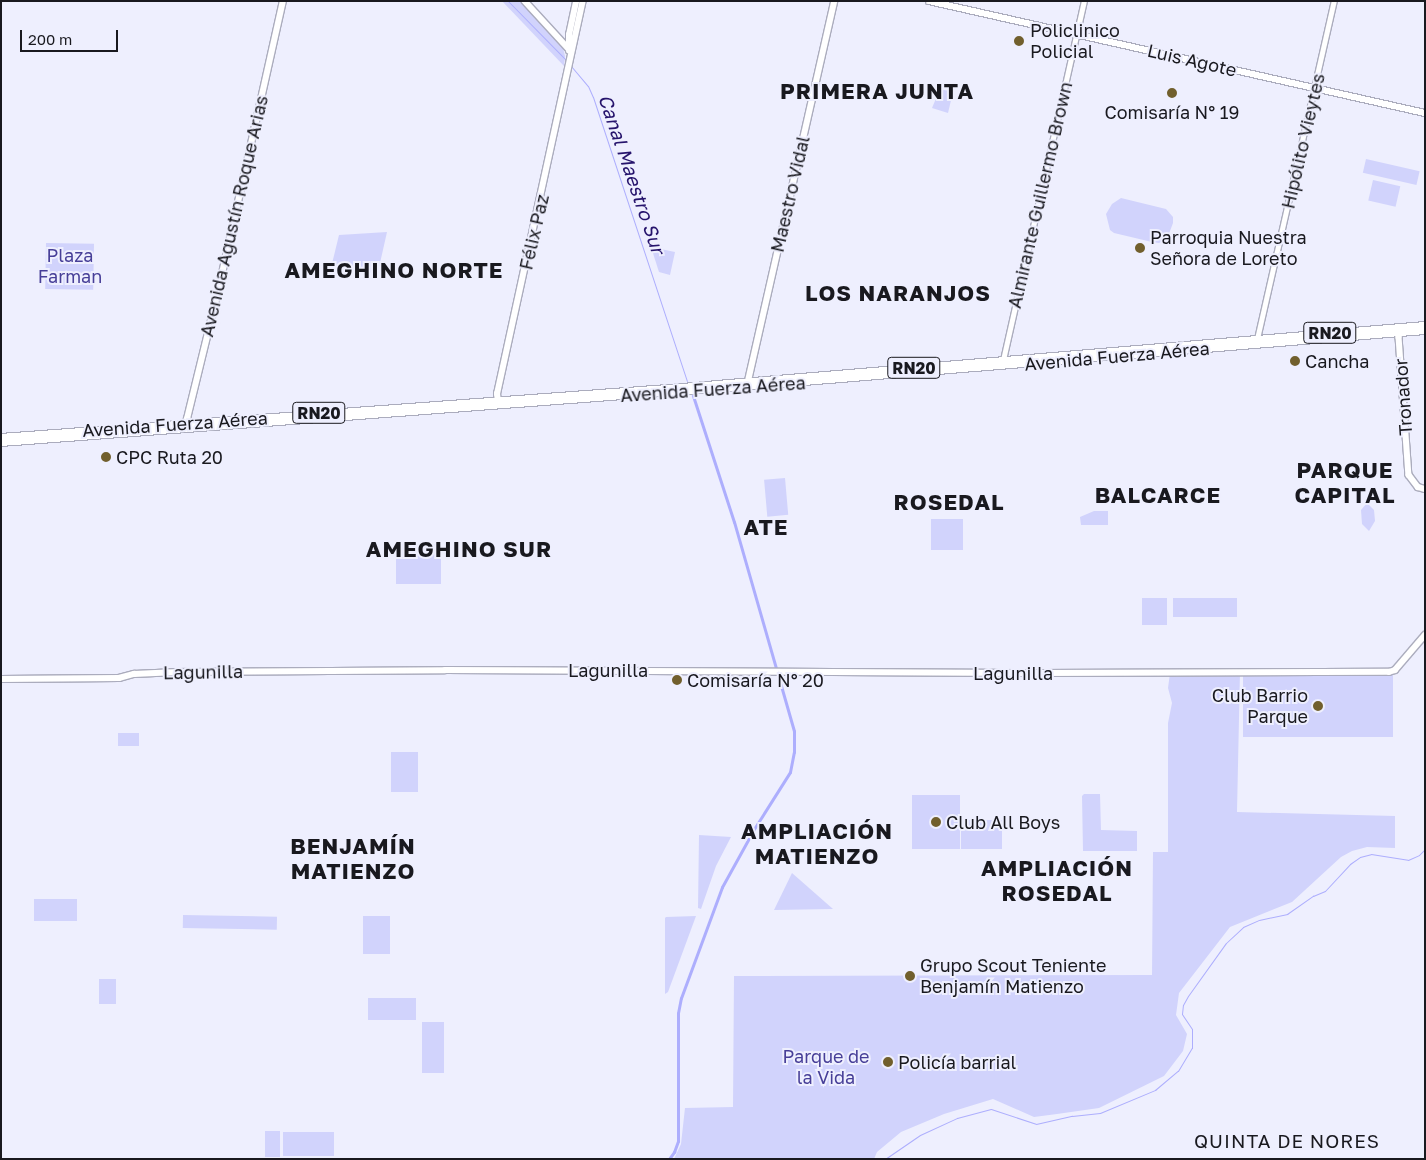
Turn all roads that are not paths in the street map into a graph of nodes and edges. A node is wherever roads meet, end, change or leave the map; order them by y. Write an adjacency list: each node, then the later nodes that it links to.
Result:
1 (283, 1): 24 (main road, Avenida Agustín Roque Arias)
2 (525, 1): 11 (main road)
3 (530, 1): 11 (main road)
4 (576, 1): 11 (main road, Félix Paz)
5 (584, 1): 12 (main road, Félix Paz)
6 (834, 1): 20 (main road, Maestro Vidal)
7 (929, 1): 10 (main road, Luis Agote)
8 (1084, 1): 10 (street, Almirante Guillermo Brown)
9 (1334, 1): 13 (street, Hipólito Vieytes)
10 (1076, 34): 13 (main road, Luis Agote); 19 (street, Almirante Guillermo Brown)
11 (568, 45): 12 (main road, Félix Paz)
12 (569, 58): 23 (main road, Félix Paz)
13 (1314, 88): 14 (main road, Luis Agote); 18 (street, Hipólito Vieytes)
14 (1425, 113)
15 (1425, 325): 16 (main road, Avenida Fuerza Aérea / RN20)
16 (1401, 330): 17 (main road, Avenida Fuerza Aérea / RN20); 18 (main road, Avenida Fuerza Aérea / RN20); 20 (main road, Avenida Fuerza Aérea / RN20); 30 (main road, Tronador)
17 (1425, 331)
18 (1258, 339): 19 (main road, Avenida Fuerza Aérea / RN20)
19 (1003, 360): 20 (main road, Avenida Fuerza Aérea / RN20)
20 (747, 384): 21 (main road, Avenida Fuerza Aérea / RN20); 22 (main road, Avenida Fuerza Aérea / RN20)
21 (693, 386): 22 (main road); 23 (main road, Avenida Fuerza Aérea / RN20)
22 (685, 392): 23 (main road, Avenida Fuerza Aérea / RN20)
23 (498, 403): 24 (main road, Avenida Fuerza Aérea / RN20); 25 (main road, Avenida Fuerza Aérea / RN20)
24 (186, 423): 25 (main road); 26 (main road, Avenida Fuerza Aérea / RN20)
25 (180, 429): 28 (main road, Avenida Fuerza Aérea / RN20)
26 (98, 430): 27 (main road, Avenida Fuerza Aérea / RN20); 28 (main road)
27 (1, 437)
28 (61, 439): 29 (main road, Avenida Fuerza Aérea / RN20)
29 (1, 443)
30 (1425, 489)
31 (1425, 635): 32 (main road, Lagunilla)
32 (1, 679)

